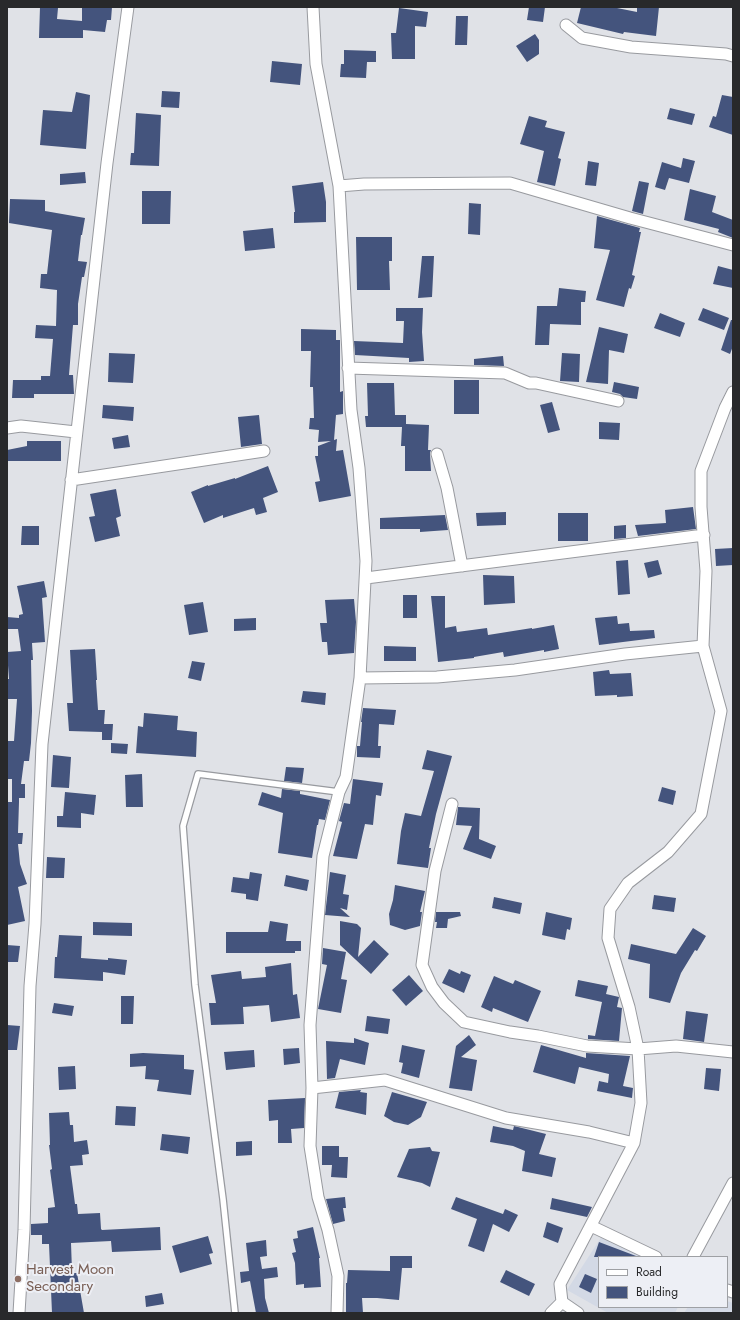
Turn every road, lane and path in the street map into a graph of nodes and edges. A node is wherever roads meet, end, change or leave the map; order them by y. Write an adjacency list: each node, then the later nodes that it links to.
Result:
1 (128, 7): 11 (street)
2 (313, 7): 5 (street)
3 (566, 25): 4 (street)
4 (733, 56)
5 (339, 186): 6 (street); 7 (street)
6 (733, 245)
7 (348, 368): 9 (street); 17 (street)
8 (733, 392): 15 (street)
9 (618, 401)
10 (7, 428): 11 (street)
11 (76, 432): 14 (street)
12 (264, 451): 14 (street)
13 (437, 454): 16 (street)
14 (71, 480): 31 (street)
15 (704, 535): 16 (street); 18 (street)
16 (462, 566): 17 (street)
17 (366, 578): 19 (street)
18 (703, 646): 19 (street); 22 (street)
19 (360, 678): 20 (street)
20 (339, 792): 24 (street); 32 (lane)
21 (452, 804): 22 (street)
22 (638, 1049): 23 (street); 25 (street)
23 (733, 1052)
24 (312, 1088): 25 (street); 33 (street)
25 (634, 1143): 27 (street)
26 (733, 1183): 29 (street)
27 (591, 1226): 28 (street); 30 (street)
28 (654, 1256)
29 (694, 1256)
30 (562, 1302): 34 (street); 35 (street)
31 (19, 1313)
32 (235, 1313)
33 (337, 1313)
34 (550, 1313)
35 (578, 1313)

